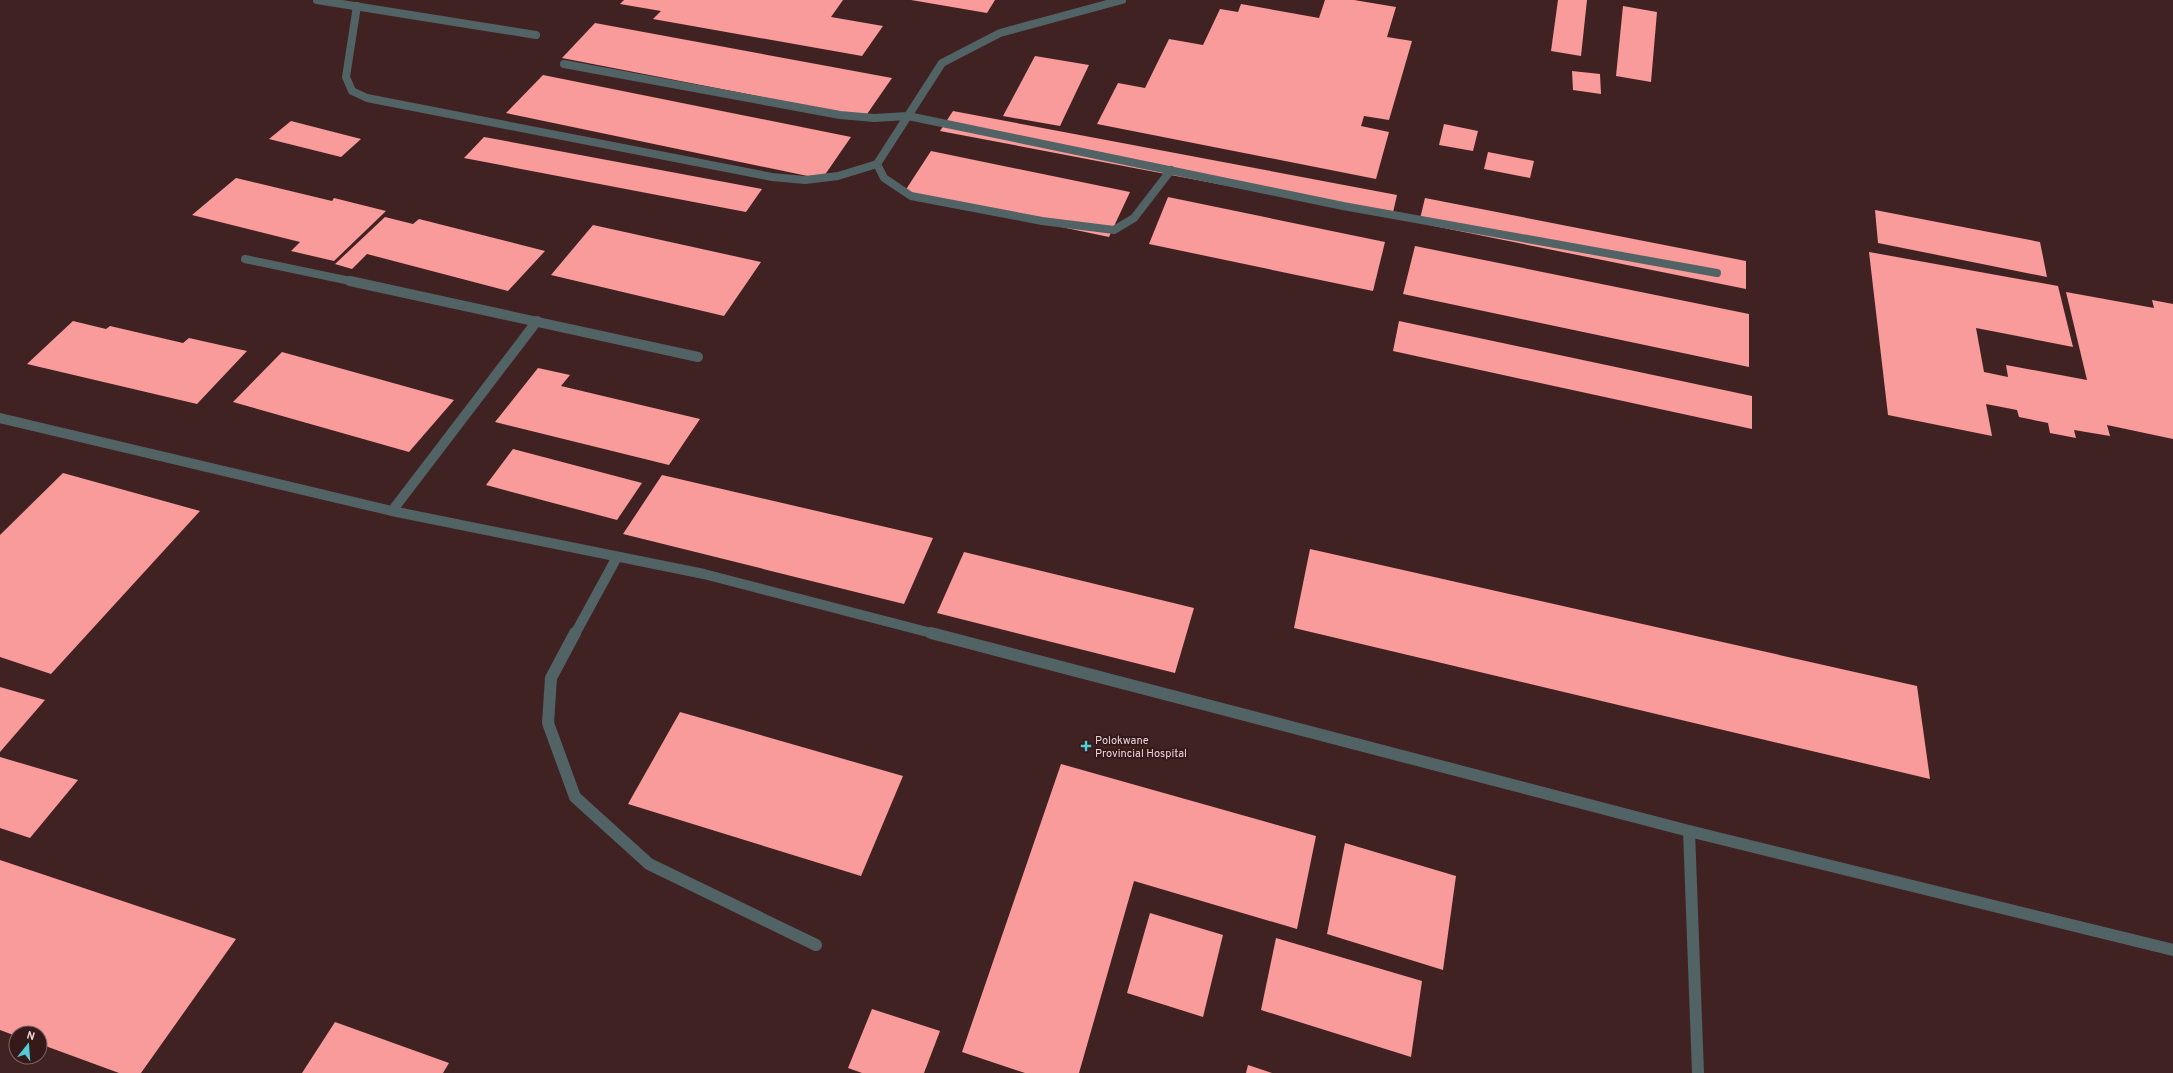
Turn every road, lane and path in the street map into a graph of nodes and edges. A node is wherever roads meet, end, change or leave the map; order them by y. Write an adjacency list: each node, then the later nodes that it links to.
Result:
1 (317, 0): 3 (lane)
2 (1122, 0): 6 (lane)
3 (357, 6): 4 (lane); 7 (lane)
4 (536, 35)
5 (564, 64): 6 (lane)
6 (908, 116): 7 (lane); 8 (lane)
7 (877, 164): 8 (lane)
8 (1171, 170): 10 (lane)
9 (245, 259): 11 (lane)
10 (1717, 273)
11 (537, 321): 12 (lane); 14 (lane)
12 (698, 357)
13 (0, 418): 14 (lane)
14 (392, 511): 15 (lane)
15 (617, 557): 16 (lane); 17 (lane)
16 (1689, 831): 18 (lane); 19 (lane)
17 (816, 945)
18 (2173, 950)
19 (1698, 1073)

